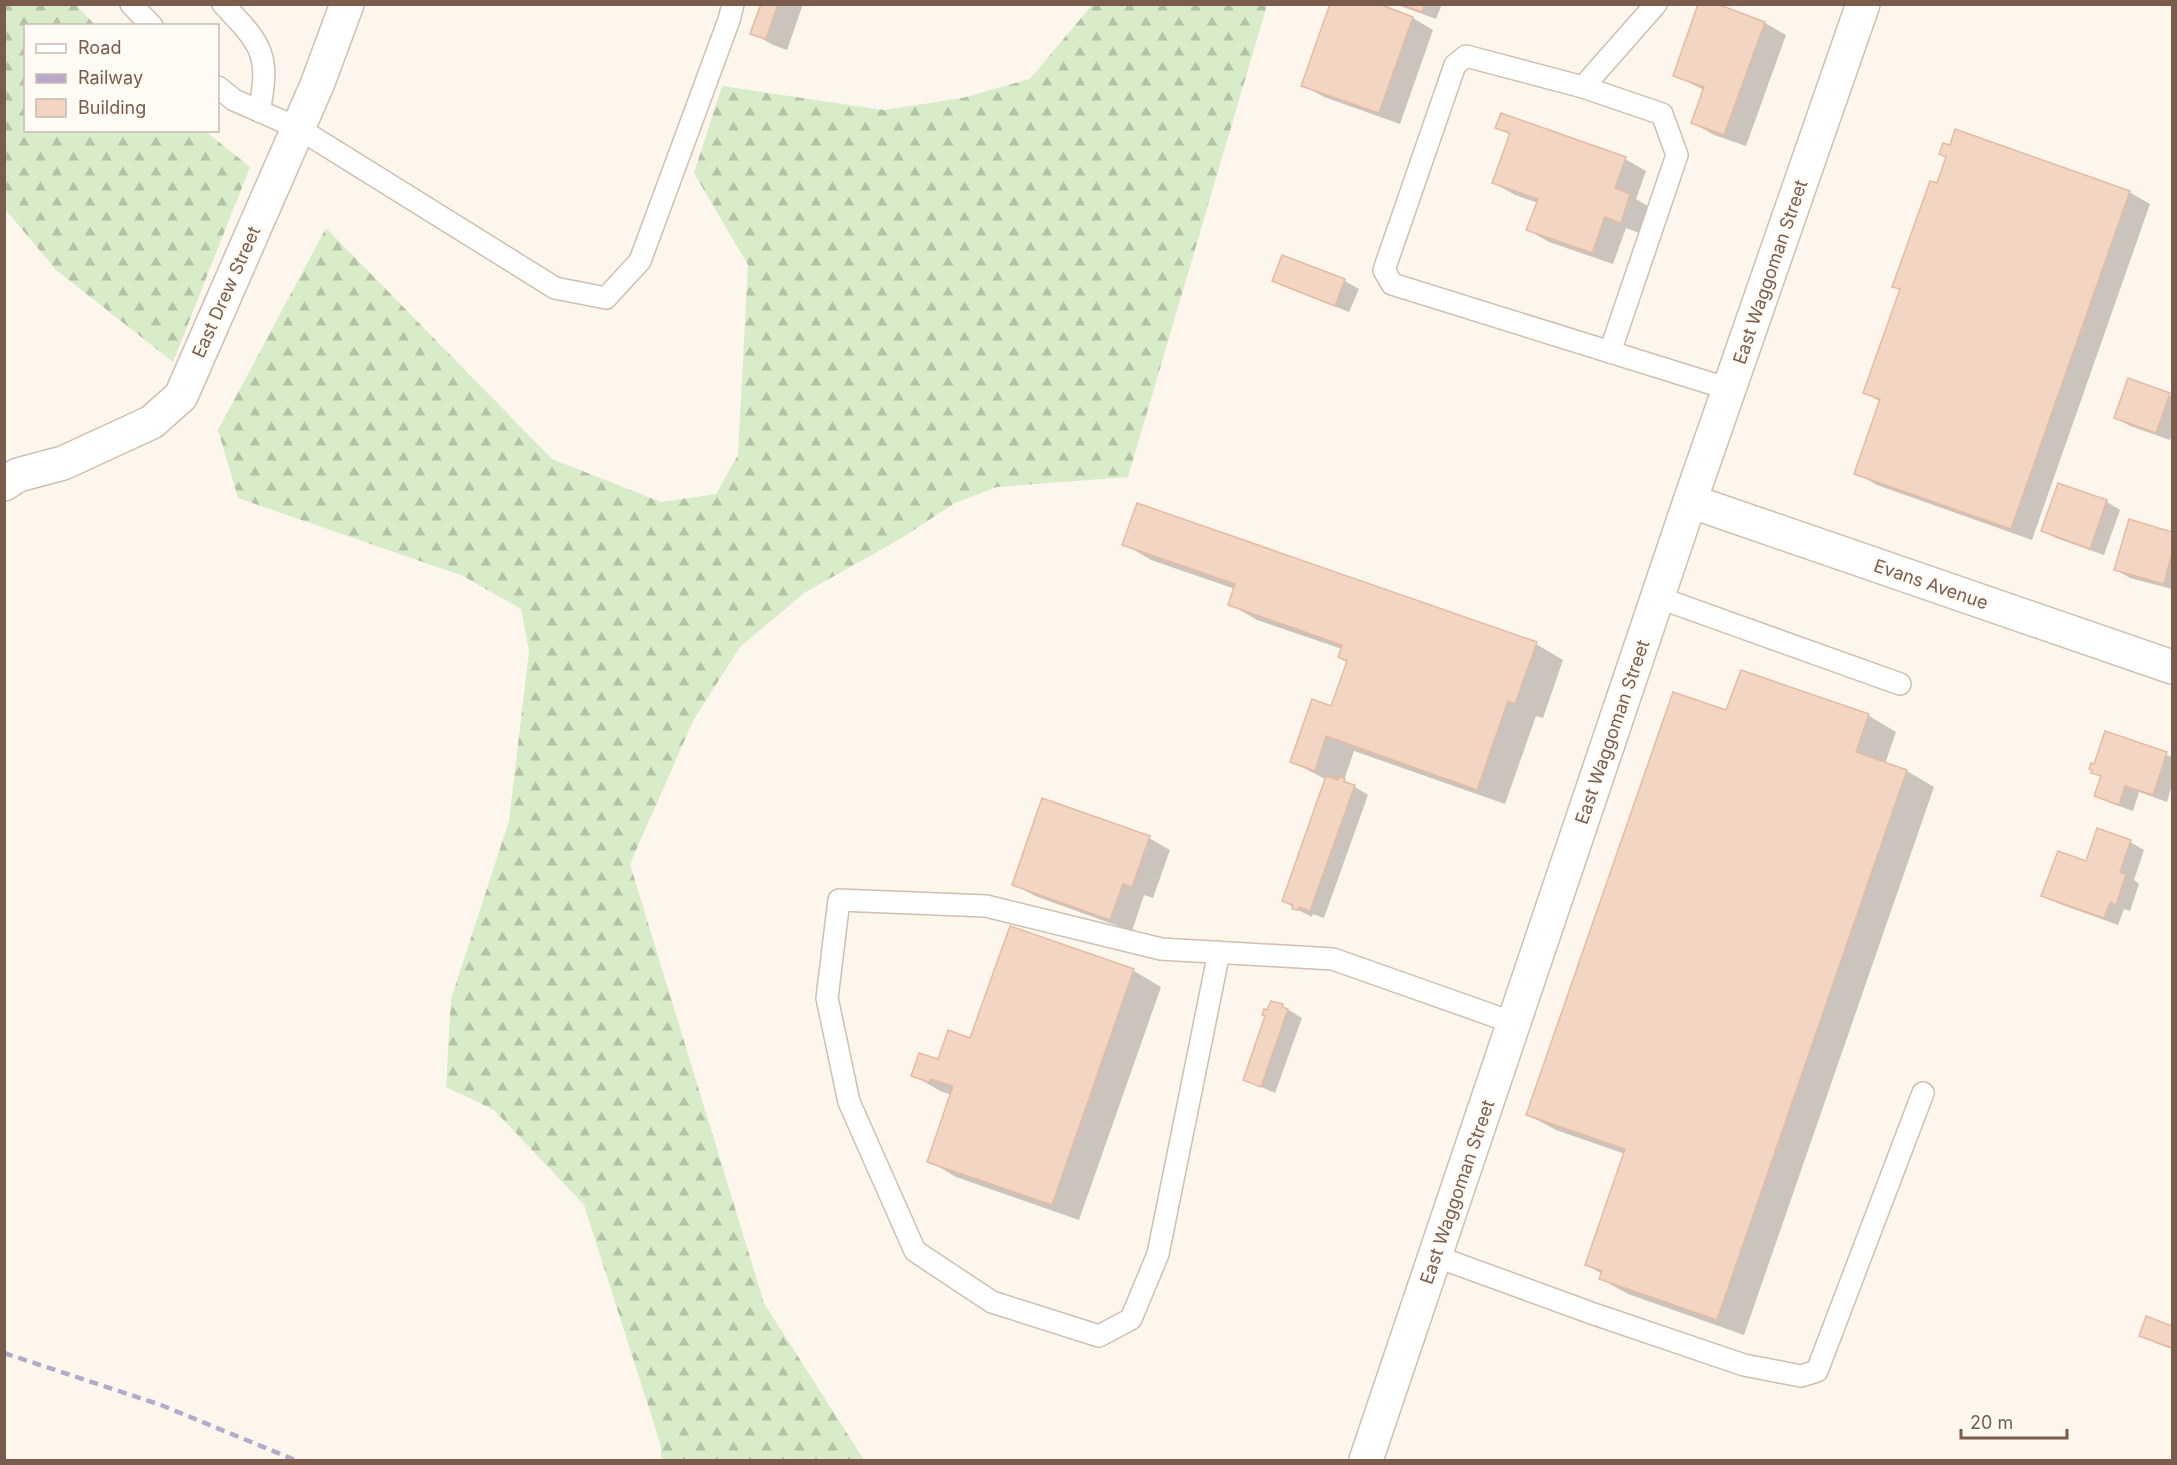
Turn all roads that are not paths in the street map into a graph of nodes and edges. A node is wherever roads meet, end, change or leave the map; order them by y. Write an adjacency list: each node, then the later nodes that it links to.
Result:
1 (131, 4): 7 (lane)
2 (223, 4): 10 (lane)
3 (347, 4): 11 (street, East Drew Street)
4 (733, 4): 11 (lane)
5 (1656, 4): 8 (lane)
6 (1863, 4): 13 (street, East Waggoman Street)
7 (150, 24)
8 (1583, 87): 12 (lane); 12 (lane)
9 (219, 88): 10 (lane)
10 (259, 111): 11 (lane)
11 (298, 128): 14 (street, East Drew Street)
12 (1610, 352): 13 (lane)
13 (1729, 389): 15 (street, East Waggoman Street)
14 (4, 484)
15 (1690, 501): 16 (street, East Waggoman Street); 17 (street, Evans Avenue)
16 (1657, 597): 18 (lane); 20 (street, East Waggoman Street)
17 (2172, 667)
18 (1900, 684)
19 (1219, 952): 19 (lane); 20 (lane)
20 (1514, 1023): 22 (street, East Waggoman Street)
21 (1923, 1093): 22 (lane)
22 (1435, 1256): 23 (street, East Waggoman Street)
23 (1366, 1461)

